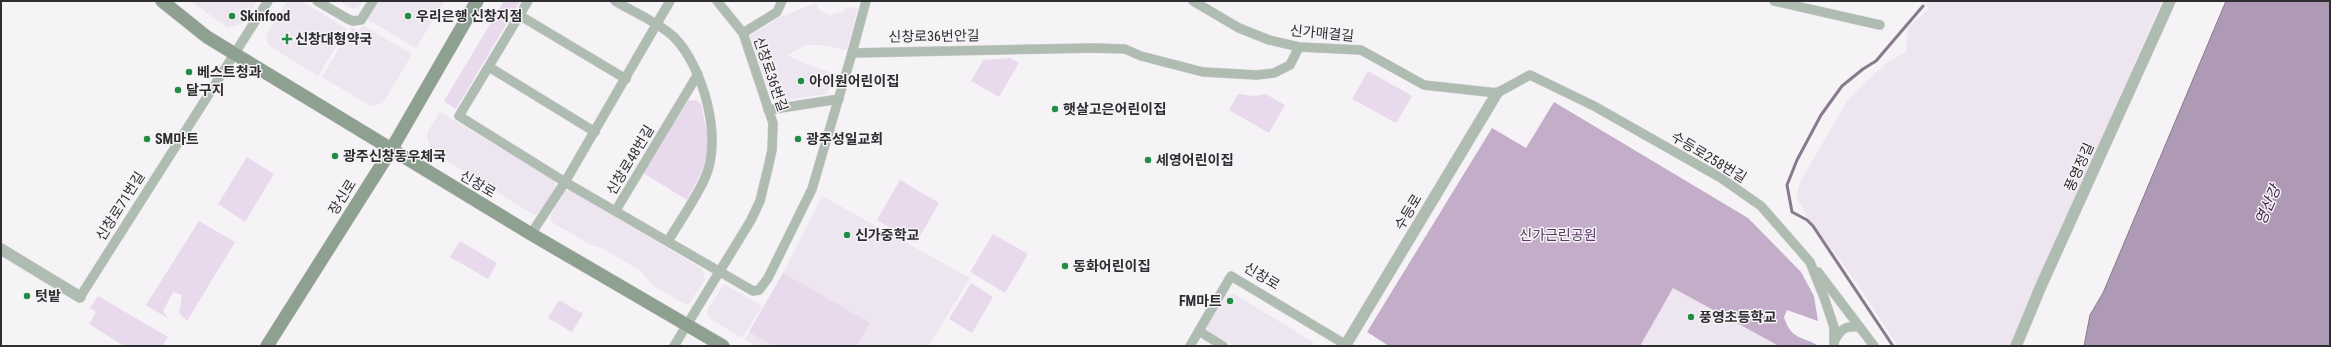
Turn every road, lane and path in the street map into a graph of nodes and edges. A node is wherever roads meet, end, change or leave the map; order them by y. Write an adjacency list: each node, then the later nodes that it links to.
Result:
1 (162, 1): 23 (main road, 신창로)
2 (268, 1): 23 (street, 신창로71번길)
3 (317, 1): 4 (street)
4 (372, 1)
5 (477, 1): 31 (main road, 장신로)
6 (528, 1): 17 (street, 신창로48번길)
7 (614, 1): 19 (street)
8 (670, 1): 19 (street)
9 (717, 1): 20 (street, 신창로36번길)
10 (782, 1): 20 (street)
11 (866, 1): 22 (street)
12 (1193, 1): 16 (street, 신가매결길)
13 (1215, 1): 16 (street)
14 (1774, 1): 18 (street)
15 (2170, 1): 51 (street, 풍영정길)
16 (1211, 10): 21 (street, 신가매결길)
17 (519, 15): 24 (street, 신창로48번길); 26 (street)
18 (1880, 25)
19 (657, 26): 25 (street); 26 (street)
20 (743, 33): 29 (street, 신창로36번길)
21 (1299, 47): 22 (street, 신창로36번안길); 27 (street, 신가매결길)
22 (852, 52): 28 (street)
23 (236, 54): 31 (main road, 신창로); 39 (street, 신창로71번길)
24 (489, 67): 30 (street); 32 (street, 신창로48번길)
25 (698, 74): 33 (street, 신창로48번길); 35 (street)
26 (626, 79): 30 (street)
27 (1497, 93): 37 (street, 수등로258번길); 49 (street, 수등로)
28 (839, 99): 29 (street); 38 (street)
29 (768, 110): 38 (street, 신창로36번길)
30 (595, 132): 32 (street)
31 (391, 150): 34 (main road, 신창로); 44 (main road, 장신로)
32 (565, 182): 33 (street, 신창로48번길); 34 (street)
33 (616, 210): 35 (street)
34 (532, 234): 40 (main road, 신창로)
35 (668, 241): 38 (street)
36 (1, 250): 39 (street, 신창로71번길)
37 (1810, 262): 41 (street); 43 (street, 수등로258번길)
38 (720, 273): 40 (street, 신창로36번길)
39 (80, 297)
40 (687, 325): 45 (street, 신창로36번길); 46 (main road, 신창로)
41 (1859, 327): 43 (street); 50 (street)
42 (1199, 331): 47 (street, 신창로); 48 (street); 49 (street, 신창로)
43 (1834, 344)
44 (267, 346)
45 (674, 346)
46 (723, 346)
47 (1190, 346)
48 (1223, 346)
49 (1346, 346)
50 (1874, 346)
51 (2016, 346)

